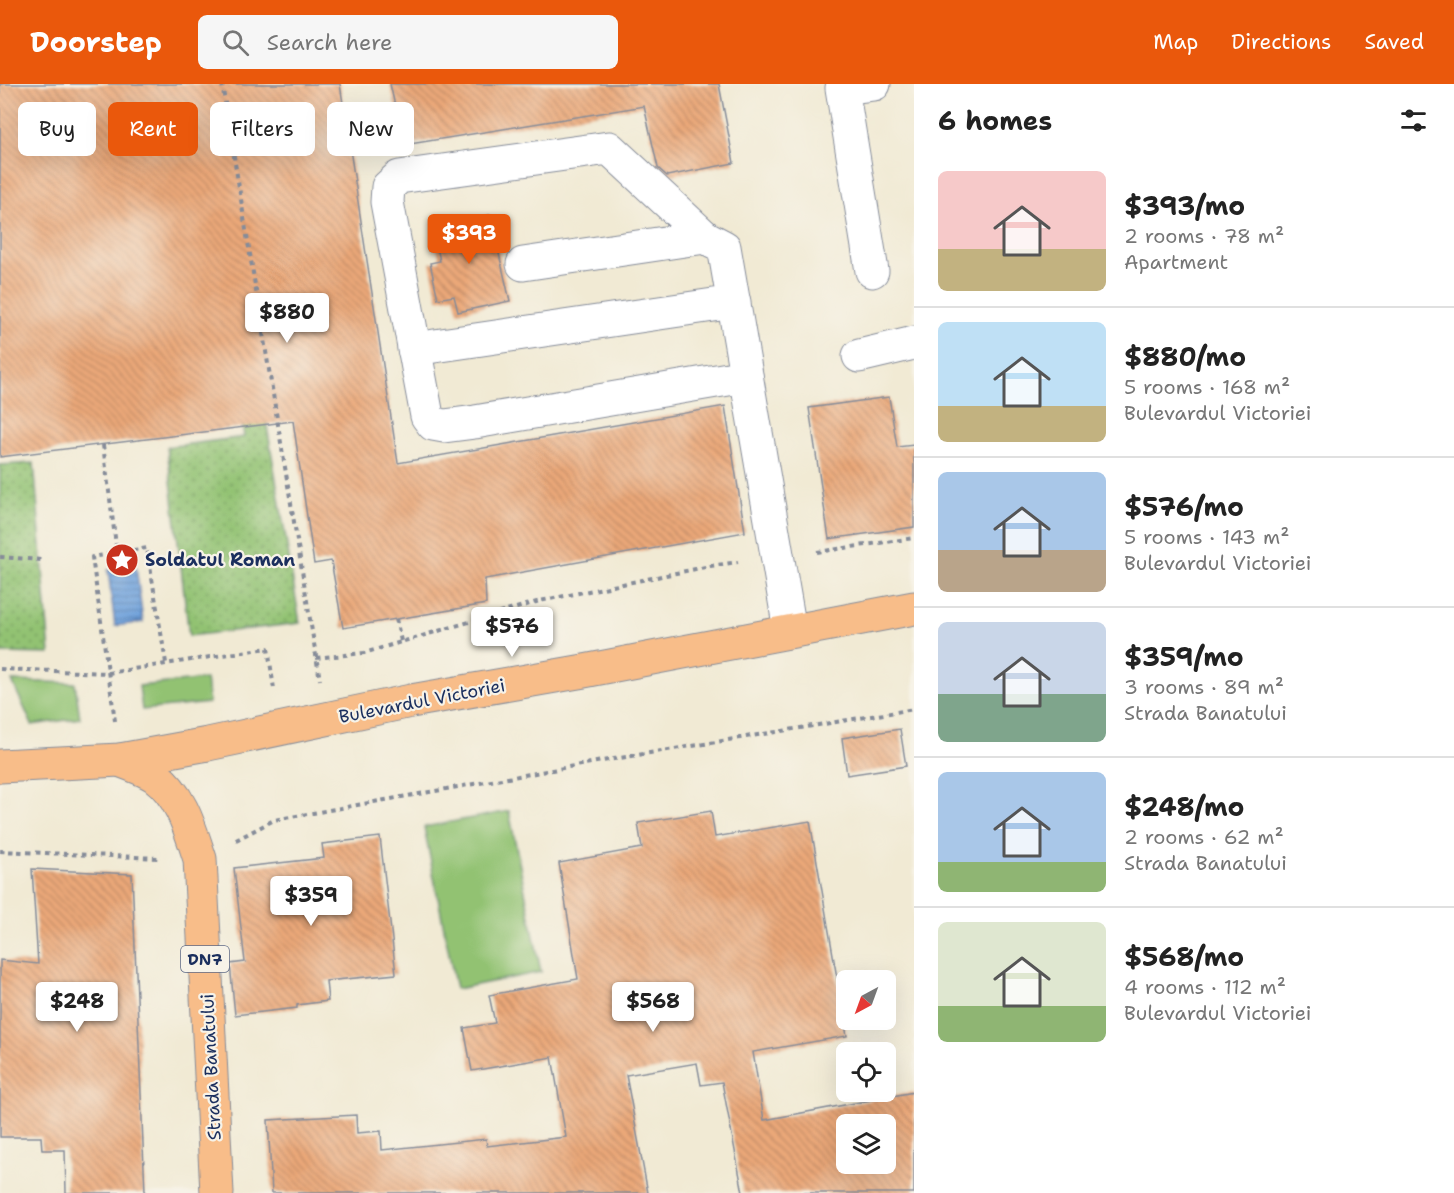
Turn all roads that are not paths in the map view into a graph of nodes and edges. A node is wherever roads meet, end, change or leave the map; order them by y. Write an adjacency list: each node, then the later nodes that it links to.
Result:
1 (852, 85): 4 (lane)
2 (705, 237): 3 (lane); 5 (lane); 7 (lane)
3 (523, 264)
4 (872, 272)
5 (734, 302): 7 (lane); 9 (lane)
6 (914, 343): 8 (lane)
7 (414, 349): 9 (lane)
8 (859, 356)
9 (746, 376): 11 (lane)
10 (914, 608): 11 (main road, Bulevardul Victoriei)
11 (790, 630): 12 (main road, Bulevardul Victoriei)
12 (120, 760): 13 (main road, Bulevardul Victoriei / DN7); 14 (main road, Strada Banatului / DN7)
13 (0, 766)
14 (218, 1193)

